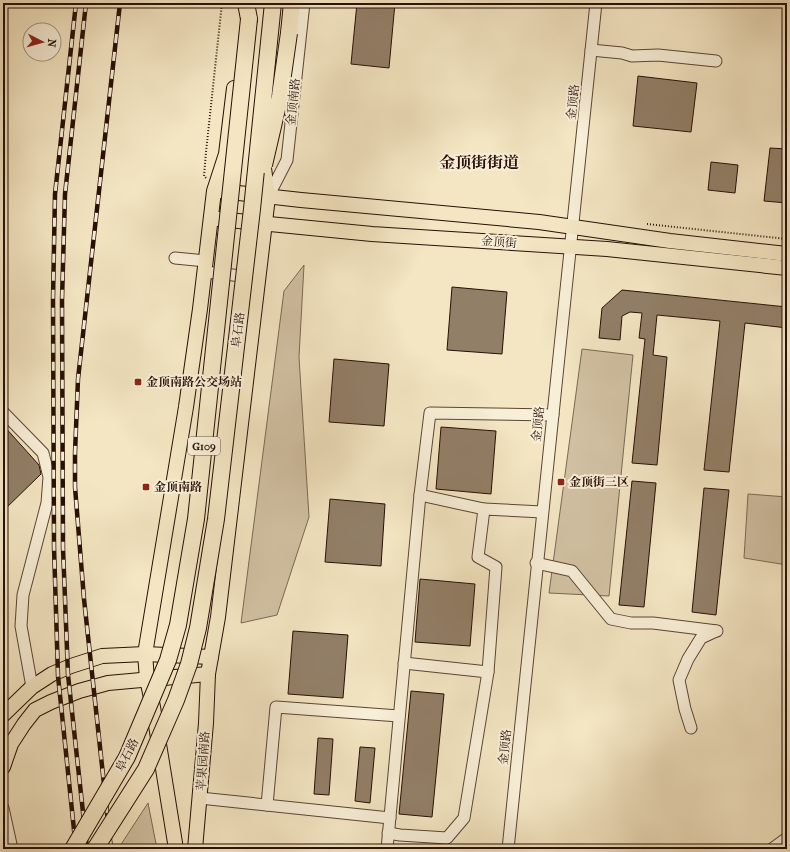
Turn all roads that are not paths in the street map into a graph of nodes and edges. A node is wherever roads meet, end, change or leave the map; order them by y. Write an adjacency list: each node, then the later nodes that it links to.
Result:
1 (243, 3): 11 (main road)
2 (273, 3): 13 (highway, 阜石路, bridge)
3 (278, 3): 12 (main road, 金顶南路)
4 (293, 3): 8 (street); 13 (highway, bridge)
5 (304, 3): 8 (street, 金顶南路)
6 (596, 3): 9 (street, 金顶路)
7 (248, 8): 47 (highway, 阜石路 / G109, bridge)
8 (303, 16): 12 (street, 金顶南路)
9 (591, 50): 10 (street); 16 (street, 金顶路)
10 (716, 61)
11 (214, 190): 12 (main road, 金顶街); 14 (main road)
12 (268, 197): 15 (main road, 金顶南路); 16 (main road, 金顶街)
13 (252, 209): 48 (highway, 阜石路 / G109, bridge)
14 (211, 218): 15 (main road, 金顶街); 20 (main road)
15 (266, 224): 17 (main road, 金顶街); 22 (main road, 金顶南路)
16 (573, 227): 17 (street, 金顶路); 18 (main road, 金顶街)
17 (572, 247): 21 (main road, 金顶街); 24 (street, 金顶路)
18 (787, 254)
19 (175, 258): 20 (street)
20 (205, 267): 22 (street); 29 (main road)
21 (787, 268)
22 (259, 278): 30 (main road, 金顶南路)
23 (3, 412): 35 (street)
24 (552, 415): 25 (street); 27 (street, 金顶路)
25 (420, 495): 26 (street); 31 (street)
26 (484, 509): 27 (street); 32 (street)
27 (542, 512): 28 (street, 金顶路)
28 (536, 563): 38 (street); 52 (street, 金顶路)
29 (145, 654): 30 (main road); 34 (main road); 35 (main road)
30 (211, 657): 33 (main road, 金顶南路)
31 (404, 663): 32 (street); 37 (street)
32 (488, 672): 44 (street)
33 (208, 674): 34 (main road); 40 (main road, 苹果园南路)
34 (147, 678): 39 (main road); 49 (main road)
35 (32, 687): 36 (main road)
36 (3, 715)
37 (399, 716): 41 (street); 43 (street)
38 (692, 728)
39 (3, 767)
40 (200, 798): 41 (street); 50 (main road, 苹果园南路)
41 (267, 805): 43 (street)
42 (3, 808): 46 (street)
43 (390, 818): 44 (street)
44 (388, 833): 51 (street)
45 (787, 838): 53 (street)
46 (12, 849)
47 (73, 849)
48 (96, 849)
49 (176, 849)
50 (195, 849)
51 (387, 849)
52 (508, 849)
53 (772, 849)

